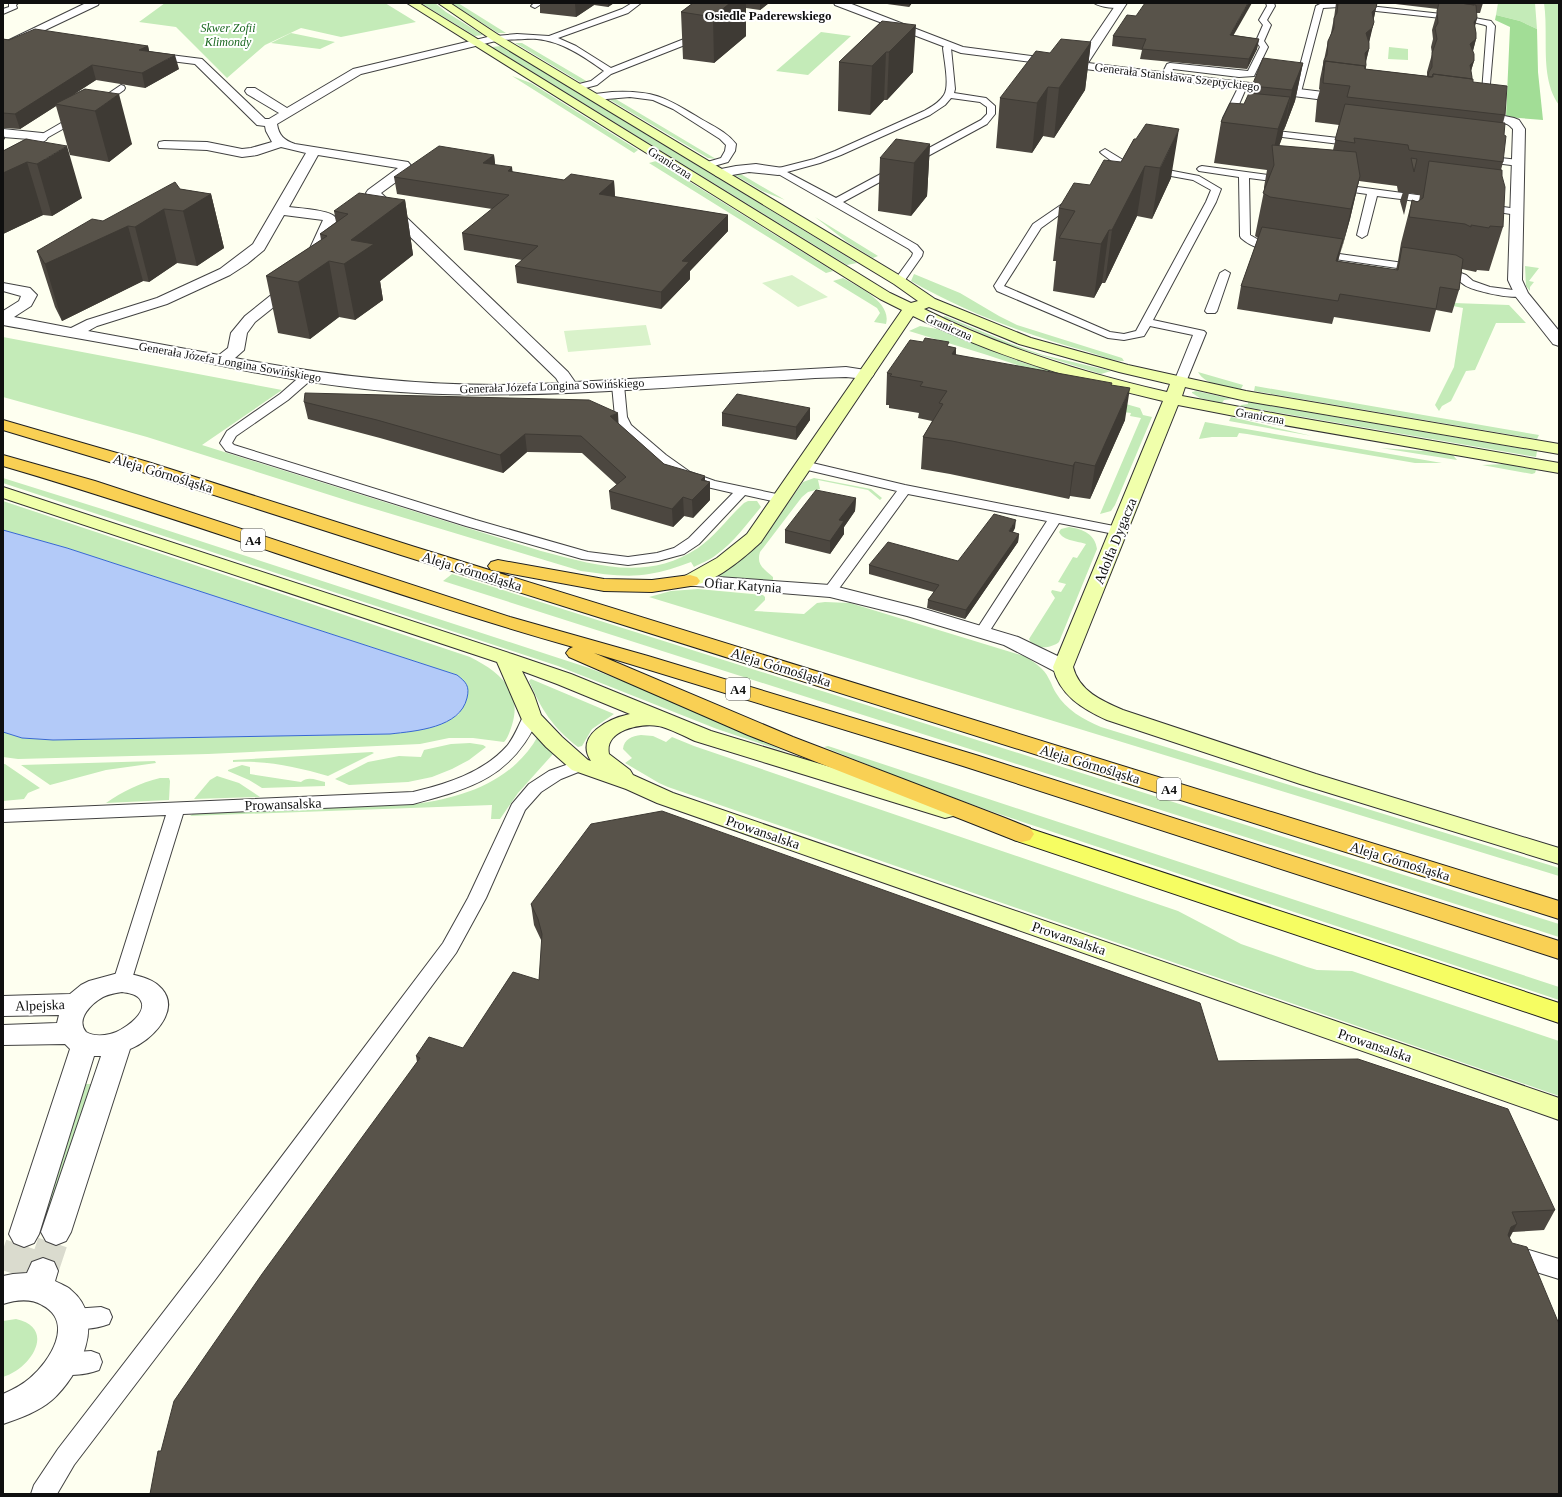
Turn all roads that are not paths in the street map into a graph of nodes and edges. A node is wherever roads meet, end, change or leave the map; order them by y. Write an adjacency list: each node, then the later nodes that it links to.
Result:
1 (14, 3): 11 (lane)
2 (94, 3): 12 (street)
3 (412, 3): 16 (street, Graniczna)
4 (443, 3): 13 (street, Graniczna)
5 (637, 3): 14 (lane)
6 (703, 3): 21 (lane)
7 (839, 3): 20 (street, Generała Stanisława Szeptyckiego)
8 (1098, 3): 10 (lane)
9 (1270, 3): 22 (lane)
10 (1121, 4): 20 (street)
11 (3, 12)
12 (25, 36): 15 (street); 17 (street)
13 (496, 38): 14 (lane); 16 (street); 24 (street, Graniczna)
14 (551, 38): 21 (lane)
15 (48, 40)
16 (475, 42): 31 (street); 73 (street, Graniczna)
17 (3, 47)
18 (947, 48): 28 (lane)
19 (139, 54): 34 (street)
20 (1081, 65): 22 (street, Generała Stanisława Szeptyckiego)
21 (608, 72): 24 (lane)
22 (1165, 76): 23 (street, Generała Stanisława Szeptyckiego)
23 (1243, 86): 27 (street, Generała Stanisława Szeptyckiego); 35 (lane)
24 (578, 87): 29 (street, Graniczna)
25 (121, 88): 38 (lane)
26 (251, 91): 31 (street)
27 (1297, 92): 30 (street, Generała Stanisława Szeptyckiego); 33 (lane)
28 (949, 95): 52 (lane); 60 (lane)
29 (595, 97): 49 (street, Graniczna); 49 (lane, Graniczna)
30 (1362, 100)
31 (287, 113): 34 (street)
32 (1467, 113): 33 (street)
33 (1485, 116): 47 (street)
34 (271, 123): 39 (street)
35 (1237, 128)
36 (1247, 130): 40 (lane)
37 (3, 134): 38 (street)
38 (42, 137): 46 (street)
39 (281, 143): 42 (street); 43 (street)
40 (1362, 144)
41 (164, 145): 43 (street)
42 (314, 151): 63 (street); 84 (street)
43 (252, 152): 48 (street)
44 (1105, 152): 55 (lane)
45 (1472, 158): 47 (lane)
46 (3, 161)
47 (1519, 163): 64 (street)
48 (243, 165)
49 (707, 165): 53 (street, Graniczna)
50 (1144, 169): 76 (lane)
51 (1202, 169): 54 (lane)
52 (778, 171): 53 (street); 60 (lane)
53 (721, 173): 69 (street, Graniczna)
54 (1245, 174): 56 (lane); 66 (lane)
55 (1101, 182)
56 (1298, 182)
57 (1328, 186): 59 (lane)
58 (1088, 190): 76 (lane)
59 (1373, 192): 61 (lane); 65 (lane)
60 (836, 202): 69 (lane)
61 (1452, 203)
62 (1475, 206): 64 (lane)
63 (281, 210): 77 (street); 79 (street)
64 (1517, 212): 71 (street)
65 (1362, 235)
66 (1285, 249)
67 (1308, 253): 71 (lane)
68 (1225, 273): 74 (lane)
69 (899, 281): 72 (street, Graniczna)
70 (3, 287): 75 (street)
71 (1521, 294): 78 (street)
72 (930, 302): 73 (street); 82 (street, Graniczna)
73 (910, 309): 80 (street, Ofiar Katynia); 85 (street, Graniczna)
74 (1211, 311)
75 (3, 319): 77 (street, Generała Józefa Longina Sowińskiego)
76 (1147, 322): 82 (lane)
77 (73, 333): 79 (street, Generała Józefa Longina Sowińskiego)
78 (1559, 342)
79 (221, 361): 81 (street, Generała Józefa Longina Sowińskiego)
80 (866, 374): 83 (street, Generała Józefa Longina Sowińskiego); 89 (street, Ofiar Katynia)
81 (308, 376): 84 (street, Generała Józefa Longina Sowińskiego); 92 (lane)
82 (1180, 382): 85 (street, Adolfa Dygacza); 87 (street, Graniczna)
83 (618, 385): 84 (street, Generała Józefa Longina Sowińskiego); 92 (lane)
84 (569, 388)
85 (1173, 399): 90 (street, Graniczna); 96 (street, Adolfa Dygacza)
86 (3, 425): 97 (highway, Aleja Górnośląska / A4)
87 (1559, 449)
88 (3, 460): 100 (highway, A4)
89 (804, 465): 91 (lane); 94 (street, Ofiar Katynia)
90 (1559, 468)
91 (905, 489): 95 (lane); 99 (lane)
92 (742, 491): 94 (lane)
93 (3, 492): 102 (street)
94 (780, 499): 98 (street, Ofiar Katynia)
95 (1056, 518): 96 (lane); 101 (lane)
96 (1119, 531): 103 (street, Adolfa Dygacza)
97 (408, 551): 98 (highway); 112 (highway, Aleja Górnośląska / A4)
98 (690, 581): 99 (street, Ofiar Katynia)
99 (830, 592): 101 (street, Ofiar Katynia)
100 (503, 621): 110 (highway); 113 (highway, A4)
101 (982, 632): 103 (street, Ofiar Katynia)
102 (505, 658): 104 (street); 105 (street)
103 (1063, 667): 111 (street)
104 (531, 717): 106 (street); 108 (lane, Prowansalska)
105 (663, 719): 107 (street); 110 (street)
106 (580, 765): 107 (street, Prowansalska); 128 (lane)
107 (634, 784): 121 (street, Prowansalska)
108 (176, 808): 109 (lane, Prowansalska); 114 (lane)
109 (3, 816)
110 (1022, 834): 117 (main road)
111 (1559, 856)
112 (1559, 910)
113 (1559, 950)
114 (122, 982): 115 (street); 120 (street)
115 (77, 1004): 116 (street, Alpejska); 119 (street)
116 (3, 1006)
117 (1559, 1013)
118 (3, 1036): 119 (street, Alpejska)
119 (78, 1039): 120 (street); 123 (street)
120 (119, 1043): 122 (street)
121 (1559, 1109)
122 (56, 1232)
123 (24, 1234)
124 (1510, 1255): 125 (lane)
125 (1559, 1269)
126 (7, 1284): 127 (street)
127 (3, 1409)
128 (43, 1494)

